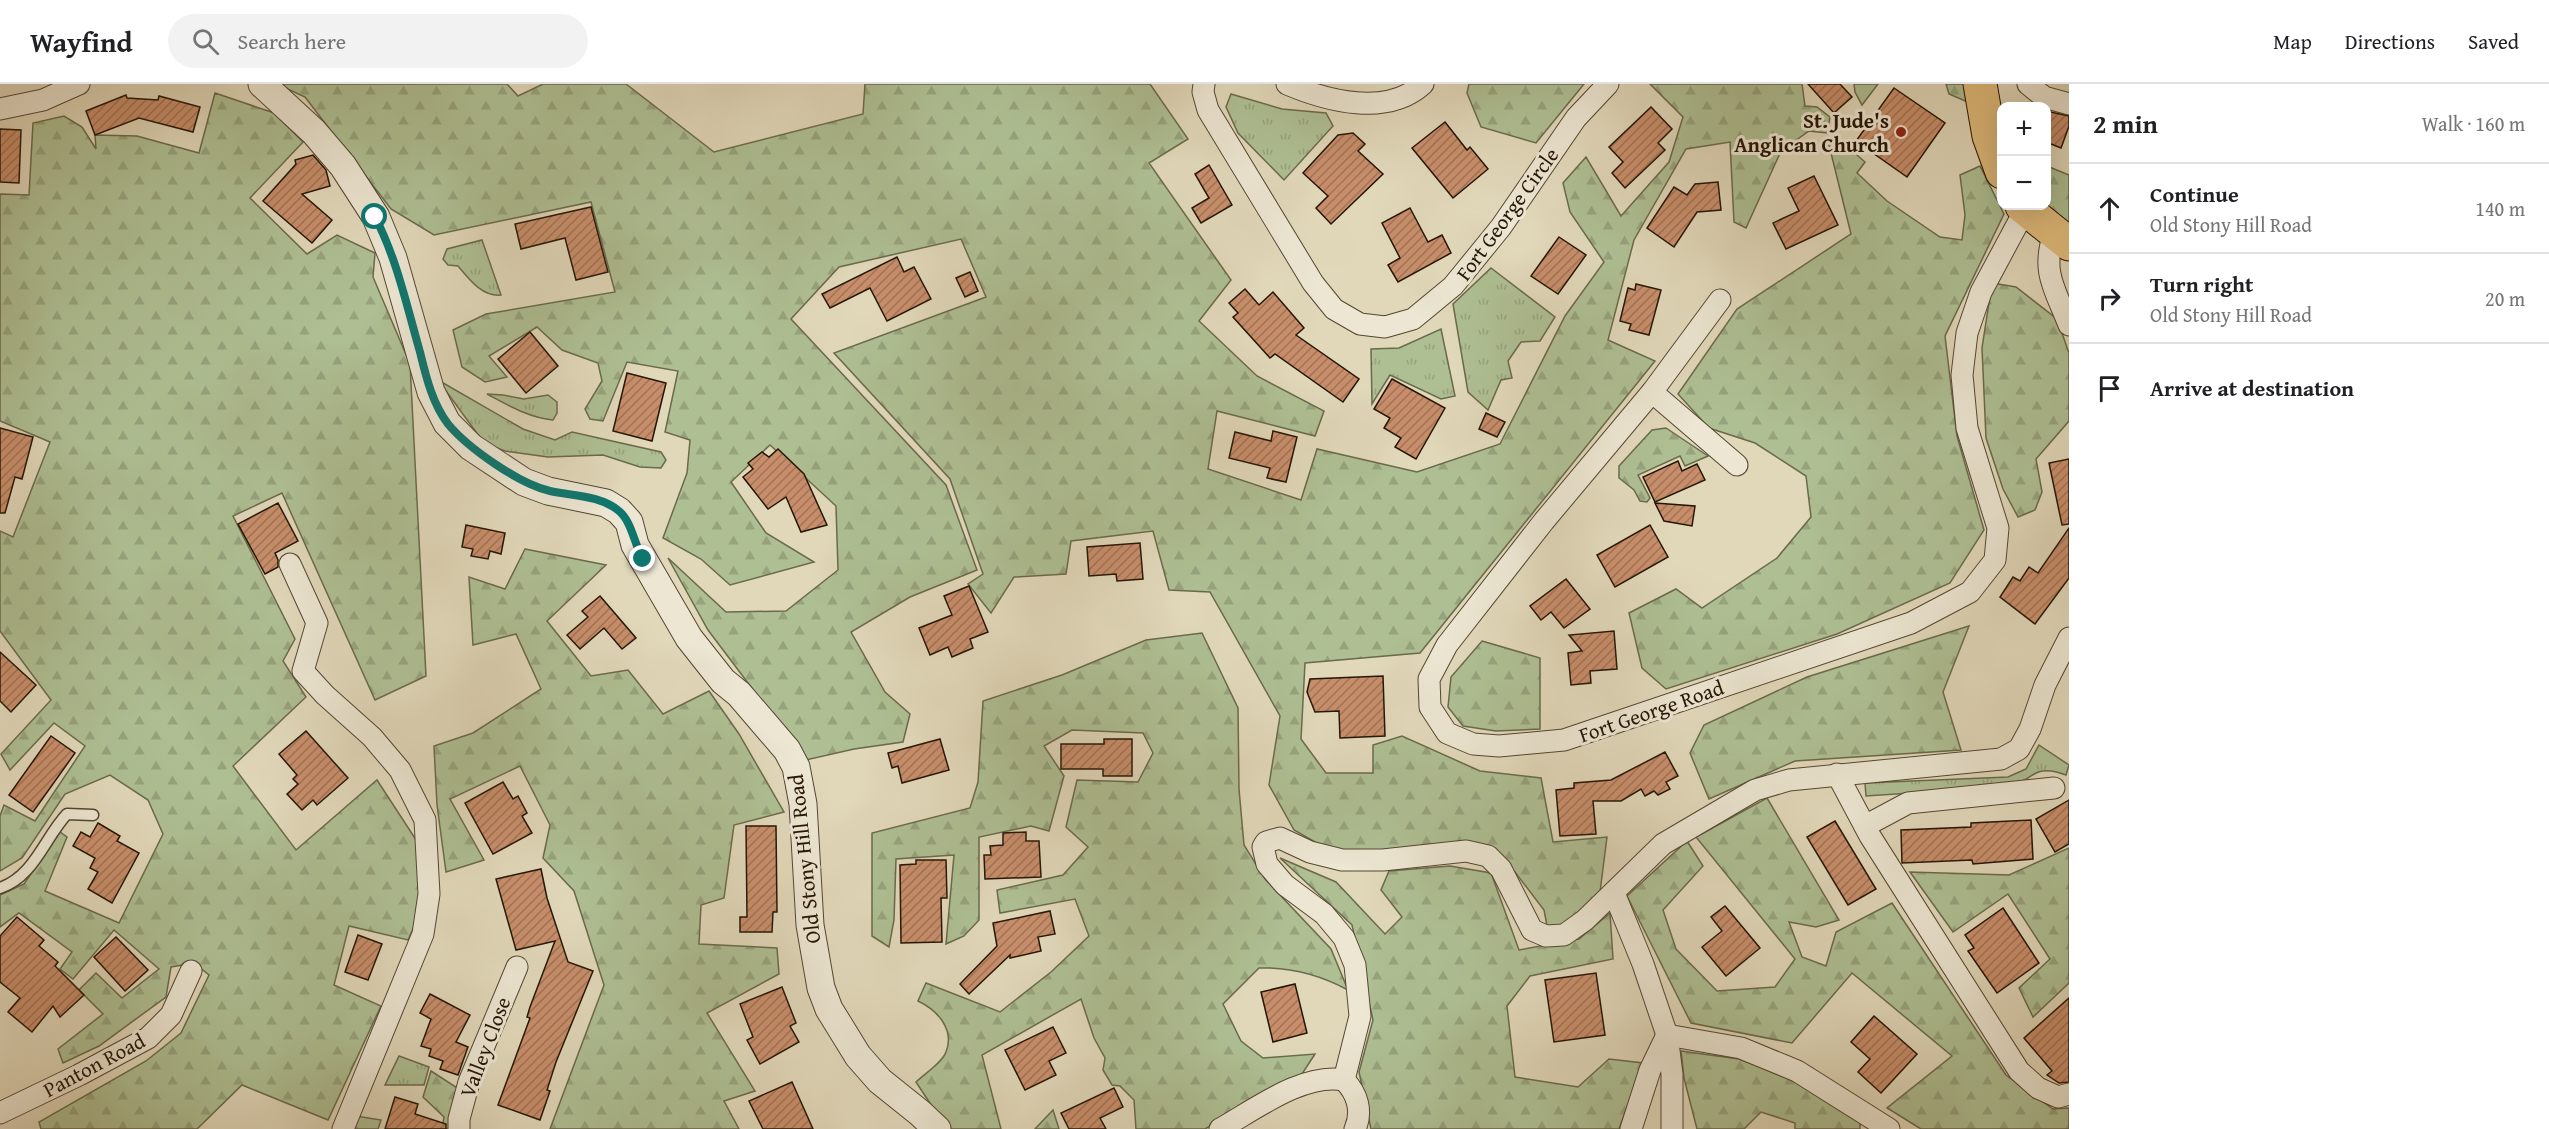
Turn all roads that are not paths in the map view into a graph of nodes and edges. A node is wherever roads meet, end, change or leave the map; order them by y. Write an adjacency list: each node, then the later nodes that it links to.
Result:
1 (79, 84): 10 (street)
2 (262, 84): 35 (street, Old Stony Hill Road)
3 (1204, 84): 6 (street, Fort George Circle)
4 (1287, 84): 5 (street)
5 (1423, 84)
6 (1608, 84)
7 (1980, 84): 11 (main road)
8 (2028, 84): 9 (street)
9 (2069, 104)
10 (0, 109)
11 (1997, 160)
12 (2023, 210): 17 (street, Fort George Road)
13 (2026, 210): 14 (main road)
14 (2062, 239): 16 (street)
15 (1720, 300): 17 (street, Fort George Road)
16 (2069, 325)
17 (1652, 392): 18 (street)
18 (1737, 465)
19 (290, 564): 33 (street)
20 (2069, 638): 21 (street)
21 (1837, 774): 24 (street); 26 (street)
22 (2054, 788): 24 (street)
23 (93, 815): 25 (lane)
24 (1865, 826): 31 (street)
25 (0, 888)
26 (1614, 893): 29 (street); 30 (street)
27 (517, 967): 34 (street, Valley Close)
28 (191, 971): 32 (street, Panton Road)
29 (1667, 1035): 38 (street); 39 (street); 40 (street)
30 (1344, 1080): 36 (street); 37 (street)
31 (2069, 1094)
32 (0, 1113)
33 (343, 1129)
34 (459, 1129)
35 (937, 1129)
36 (1220, 1129)
37 (1356, 1129)
38 (1631, 1129)
39 (1672, 1129)
40 (1889, 1129)

